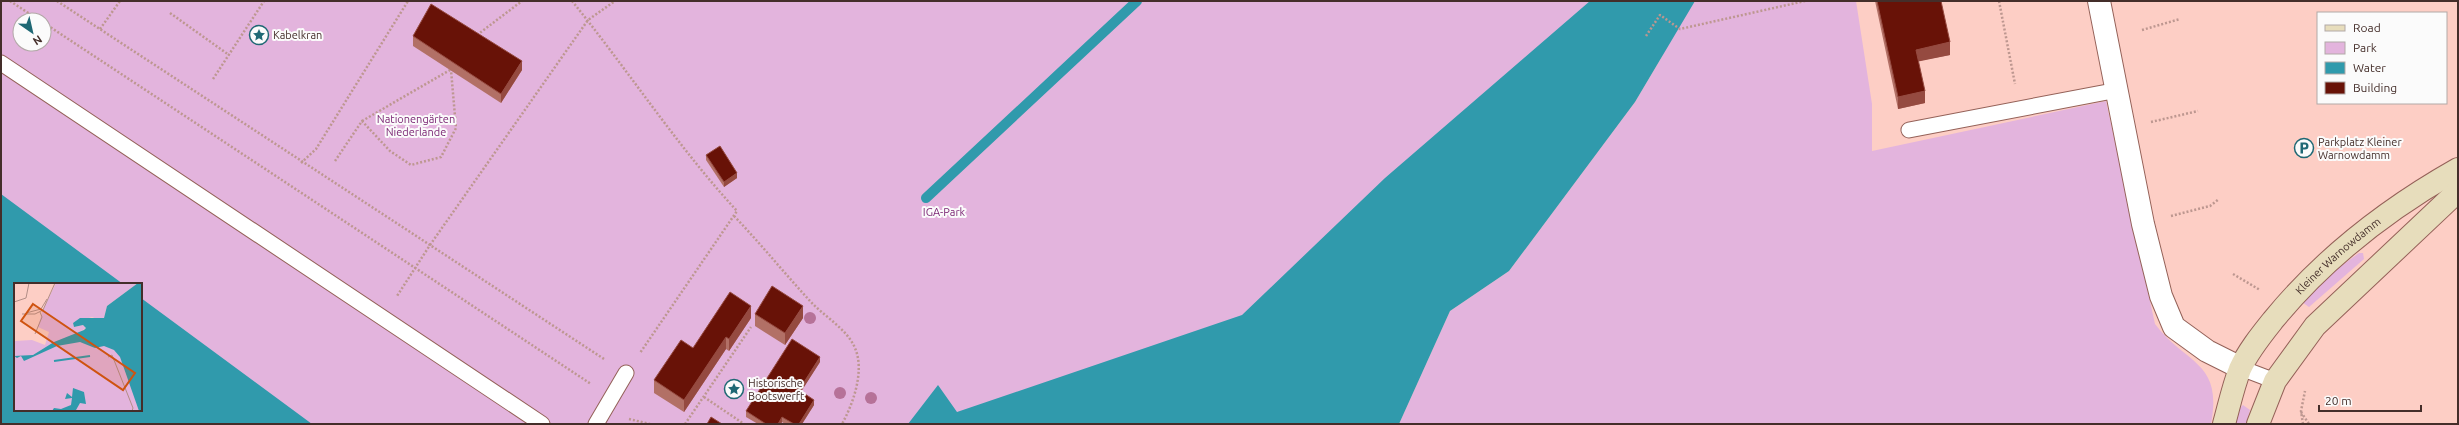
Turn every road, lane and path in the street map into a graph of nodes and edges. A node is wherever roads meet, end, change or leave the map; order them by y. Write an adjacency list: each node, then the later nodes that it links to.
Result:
1 (10, 1): 12 (path)
2 (57, 1): 17 (path)
3 (120, 1): 17 (path)
4 (264, 1): 21 (path)
5 (408, 1): 33 (path)
6 (522, 1): 20 (path)
7 (572, 1): 15 (path)
8 (615, 1): 15 (path)
9 (1805, 1): 19 (path)
10 (1999, 1): 27 (path)
11 (2099, 1): 26 (street)
12 (27, 12)
13 (170, 13): 21 (path)
14 (2180, 19): 18 (path)
15 (588, 20): 37 (path); 39 (path)
16 (52, 28): 40 (path)
17 (100, 29): 33 (path)
18 (2142, 30)
19 (1646, 36)
20 (472, 39)
21 (229, 55): 25 (path)
22 (1, 63): 41 (lane)
23 (455, 64): 24 (path)
24 (451, 70): 29 (path); 29 (path)
25 (213, 79)
26 (2118, 90): 27 (lane); 30 (street)
27 (2020, 108): 31 (lane)
28 (2198, 110): 30 (path)
29 (362, 121): 32 (path)
30 (2126, 129): 38 (street)
31 (1909, 130)
32 (335, 161)
33 (301, 163): 39 (path)
34 (2458, 169): 43 (street, Kleiner Warnowdamm)
35 (2458, 191): 45 (street)
36 (2219, 199): 38 (path)
37 (734, 216): 44 (path); 55 (path)
38 (2143, 224): 43 (street)
39 (430, 245): 40 (path); 44 (path)
40 (415, 268): 41 (path); 47 (path)
41 (383, 317): 50 (lane)
42 (751, 327): 46 (path)
43 (2241, 368): 45 (lane); 56 (street, Kleiner Warnowdamm)
44 (626, 373): 47 (lane)
45 (2276, 381): 57 (street)
46 (704, 397): 53 (path); 54 (path)
47 (613, 398): 51 (lane)
48 (2301, 412): 58 (path)
49 (629, 419): 52 (path)
50 (542, 424)
51 (596, 424)
52 (650, 424)
53 (684, 424)
54 (744, 424)
55 (842, 424)
56 (2224, 424)
57 (2258, 424)
58 (2309, 424)

